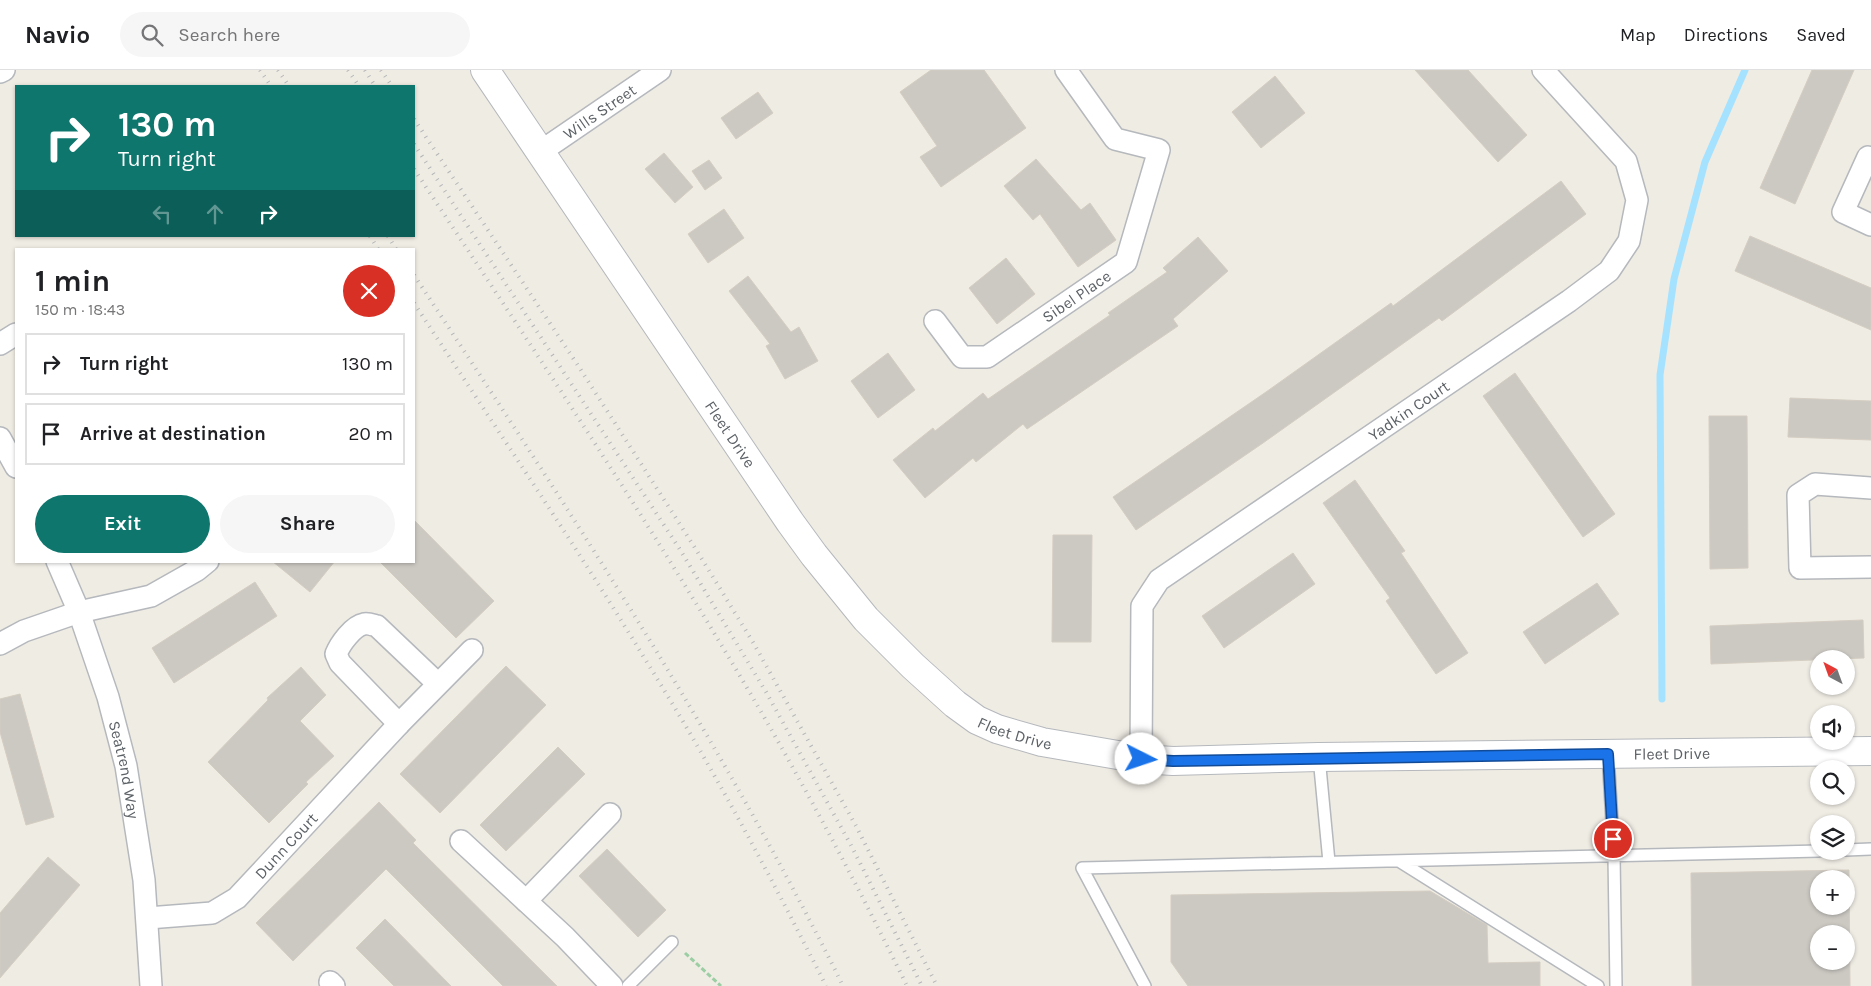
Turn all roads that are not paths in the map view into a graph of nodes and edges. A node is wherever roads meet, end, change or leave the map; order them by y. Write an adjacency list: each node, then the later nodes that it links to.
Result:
1 (4, 70): 6 (street)
2 (485, 70): 7 (street, Fleet Drive)
3 (660, 70): 7 (street, Wills Street)
4 (1066, 70): 10 (street, Sibel Place)
5 (1543, 70): 27 (street, Yadkin Court)
6 (0, 72)
7 (540, 152): 27 (street, Fleet Drive)
8 (1871, 158): 9 (street)
9 (1871, 225)
10 (935, 321)
11 (15, 335): 12 (street)
12 (0, 344)
13 (0, 438): 14 (street)
14 (15, 465)
15 (1871, 488): 18 (street)
16 (59, 563): 19 (street, Seatrend Way)
17 (206, 563): 19 (street)
18 (1871, 567)
19 (79, 612): 20 (street); 37 (street, Seatrend Way)
20 (0, 644)
21 (472, 650): 22 (street, Dunn Court)
22 (437, 683): 23 (street, Dunn Court); 23 (street)
23 (399, 724): 37 (street, Dunn Court)
24 (1871, 751): 25 (street, Fleet Drive)
25 (1608, 754): 26 (street, Fleet Drive); 33 (lane)
26 (1318, 758): 27 (street, Fleet Drive); 35 (lane)
27 (1141, 759)
28 (610, 814): 36 (street)
29 (461, 841): 36 (street)
30 (1871, 849): 32 (lane)
31 (1810, 850): 33 (lane)
32 (1855, 850)
33 (1614, 856): 34 (lane); 44 (lane)
34 (1398, 861): 35 (lane); 43 (lane)
35 (1329, 862): 42 (lane)
36 (526, 901): 40 (street)
37 (148, 918): 39 (street, Seatrend Way)
38 (672, 942): 41 (lane)
39 (151, 986)
40 (612, 986)
41 (628, 986)
42 (1145, 986)
43 (1598, 986)
44 (1616, 986)

